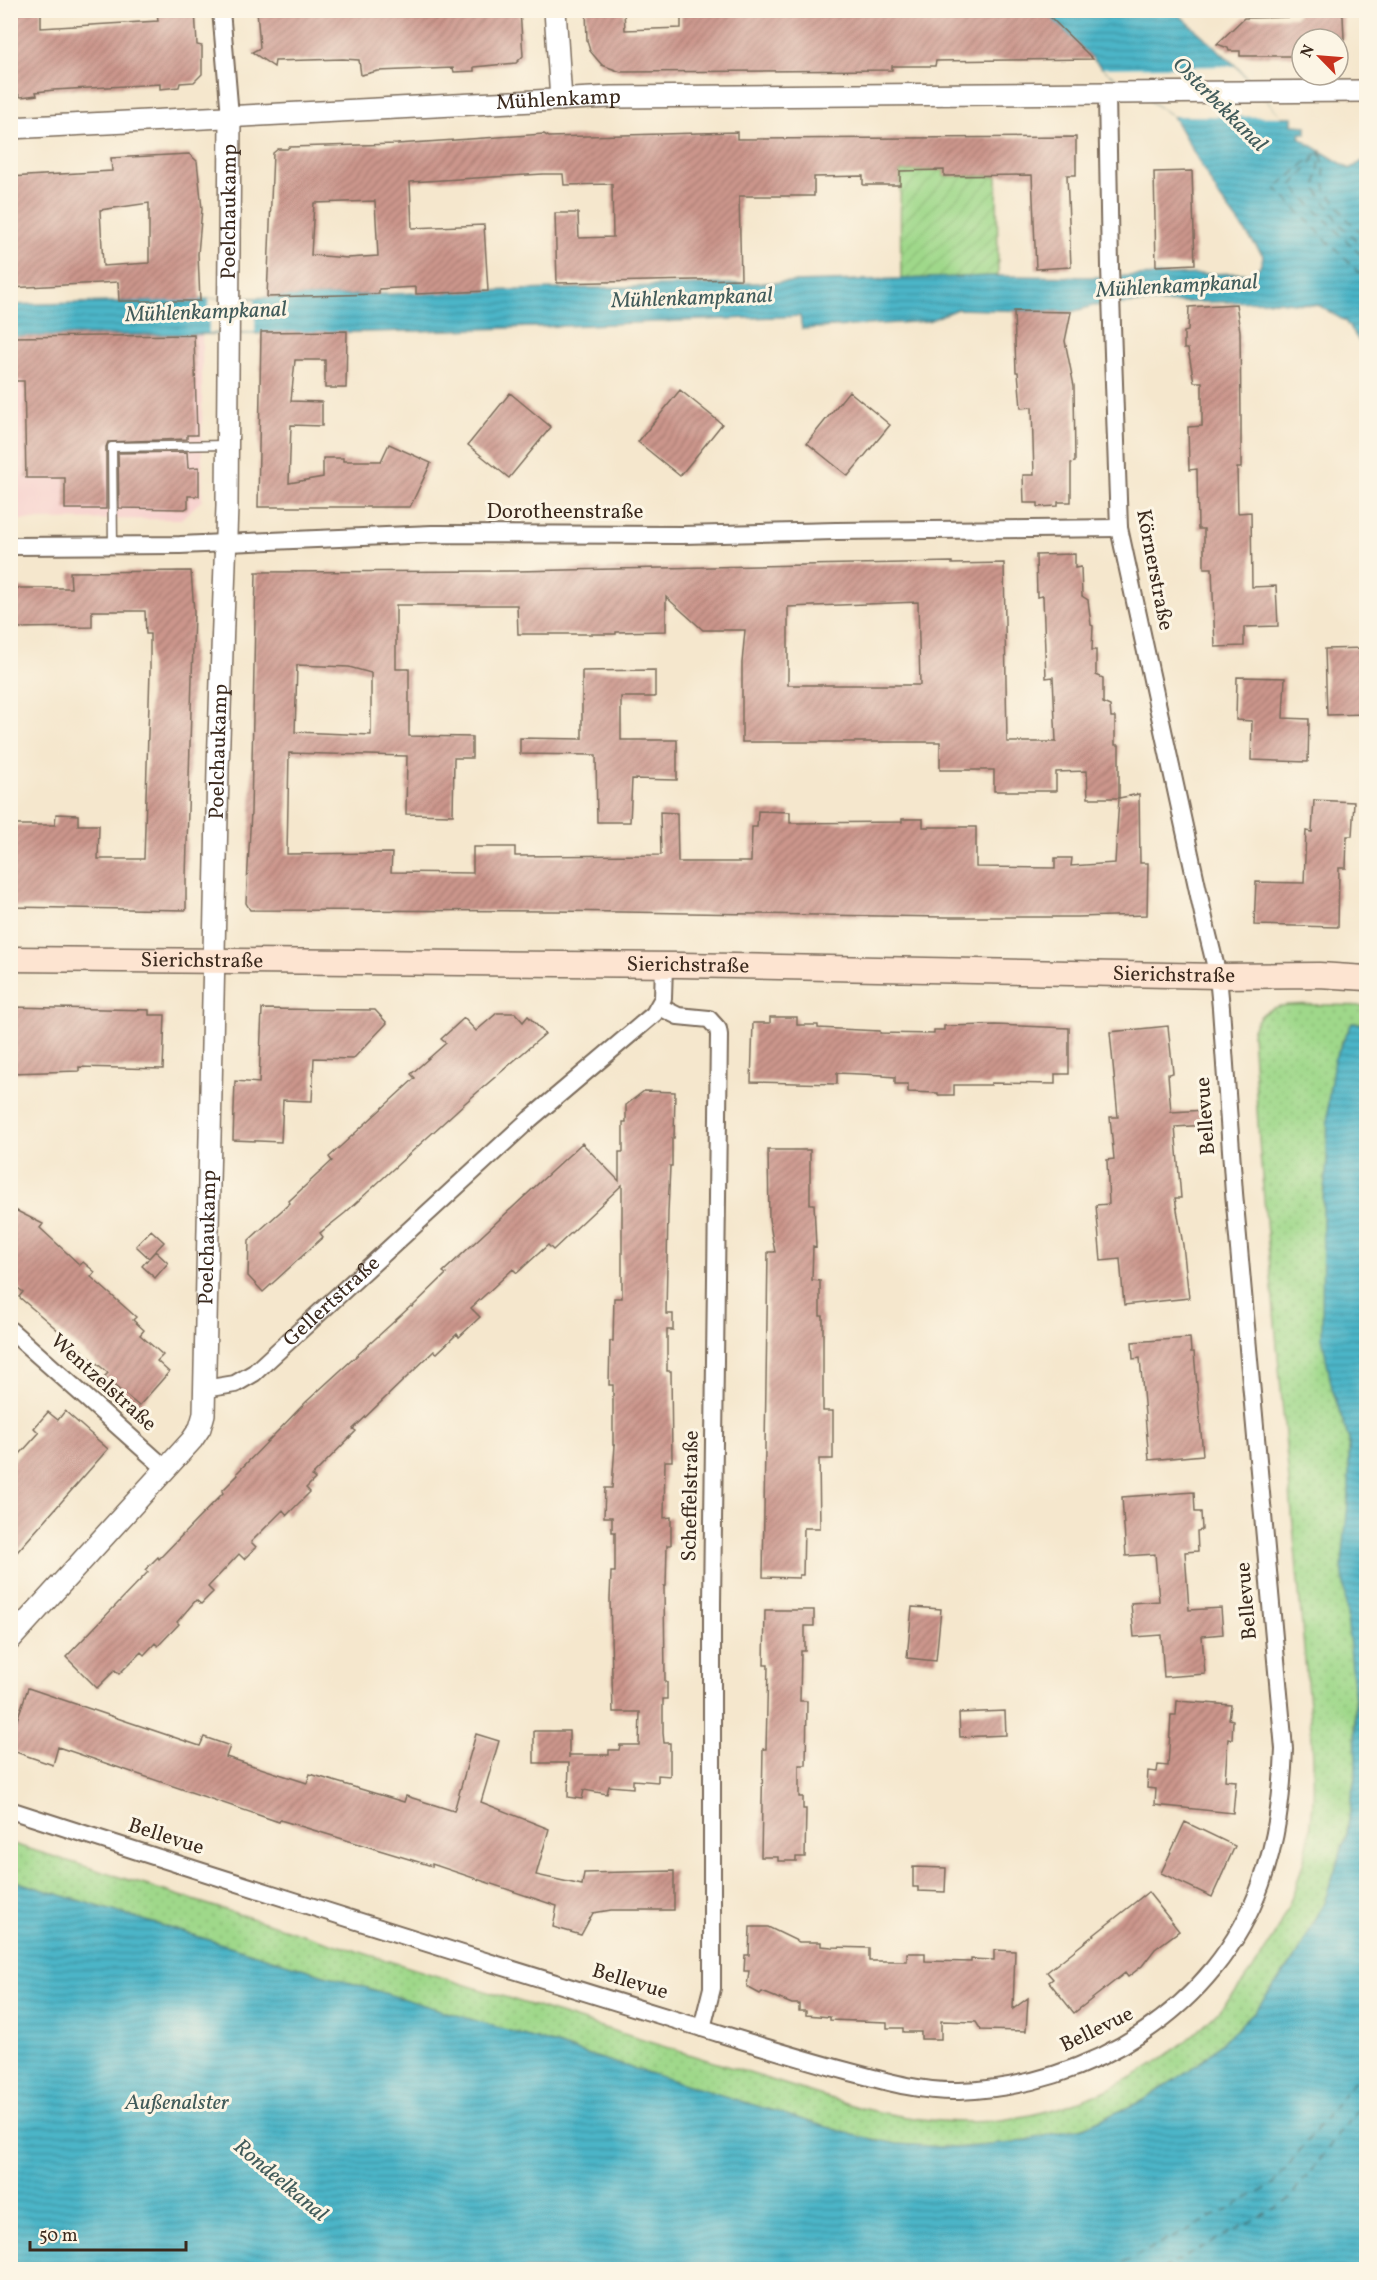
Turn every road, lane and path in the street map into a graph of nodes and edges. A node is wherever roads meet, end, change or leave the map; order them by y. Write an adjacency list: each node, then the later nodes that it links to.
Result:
1 (221, 10): 6 (street)
2 (555, 10): 5 (street)
3 (1366, 91): 4 (street, Mühlenkamp)
4 (1107, 93): 5 (street, Mühlenkamp); 9 (street, Körnerstraße)
5 (561, 100): 6 (street, Mühlenkamp)
6 (230, 116): 7 (street, Mühlenkamp); 8 (street, Poelchaukamp)
7 (10, 128)
8 (228, 445): 10 (street, Poelchaukamp); 11 (lane)
9 (1119, 528): 10 (street, Dorotheenstraße); 16 (street, Körnerstraße)
10 (226, 543): 11 (street, Dorotheenstraße); 14 (street, Poelchaukamp)
11 (113, 545): 12 (street, Dorotheenstraße)
12 (10, 546)
13 (10, 959): 14 (main road, Sierichstraße)
14 (214, 962): 15 (main road, Sierichstraße); 20 (street, Poelchaukamp)
15 (664, 965): 16 (main road, Sierichstraße); 18 (street)
16 (1218, 976): 17 (main road, Sierichstraße); 24 (street, Bellevue)
17 (1366, 978)
18 (660, 1007): 20 (street, Gellertstraße); 24 (street, Scheffelstraße)
19 (10, 1330): 21 (street, Wentzelstraße)
20 (204, 1389): 21 (street)
21 (166, 1469): 22 (street)
22 (10, 1640)
23 (10, 1810): 24 (street, Bellevue)
24 (702, 2028)

